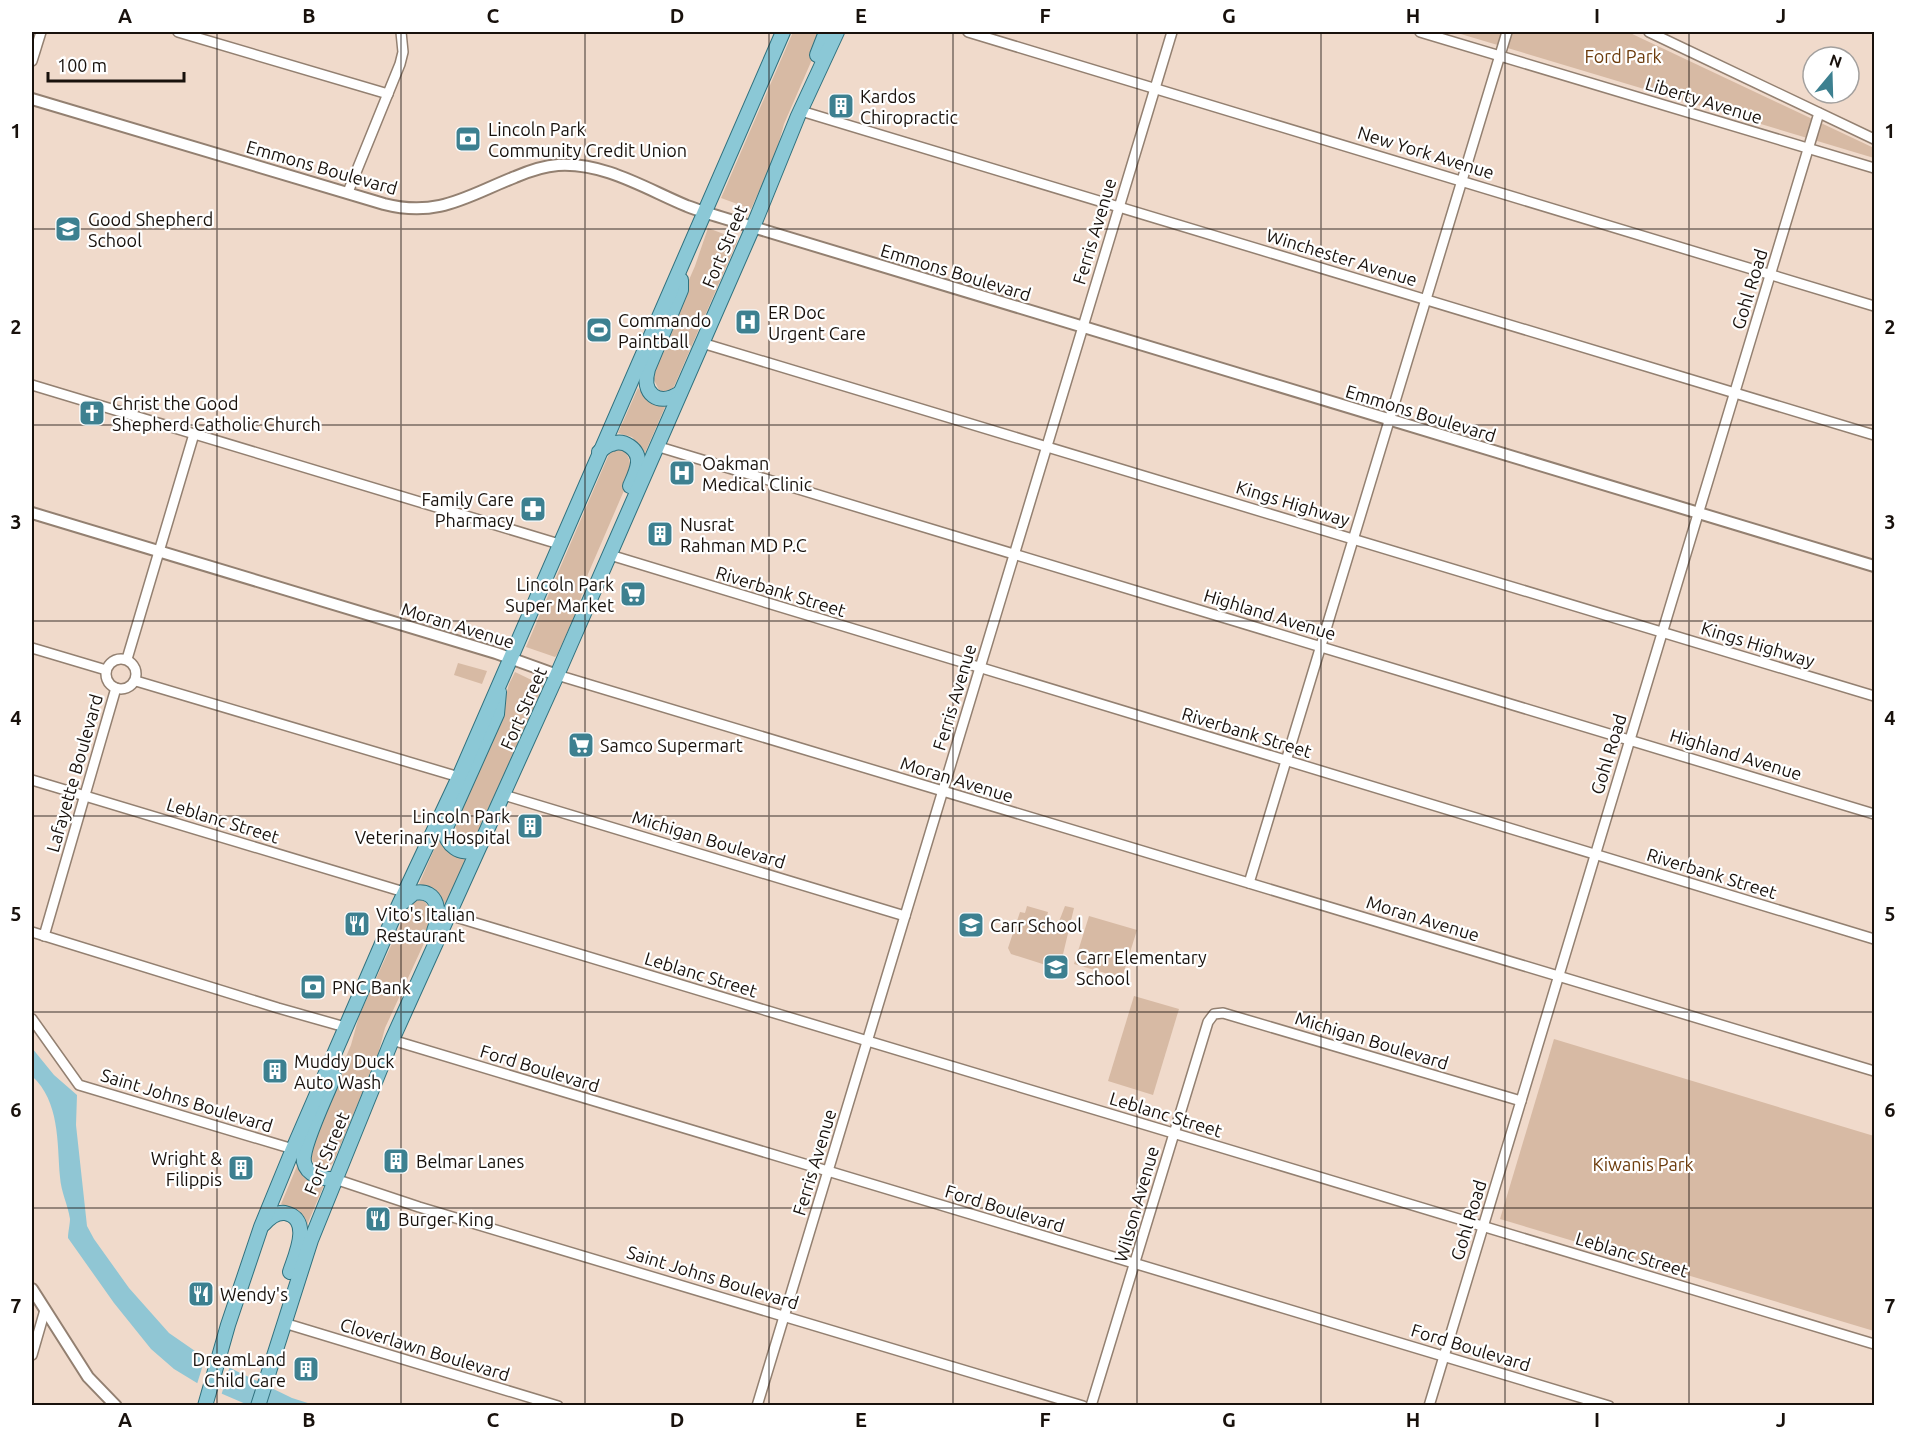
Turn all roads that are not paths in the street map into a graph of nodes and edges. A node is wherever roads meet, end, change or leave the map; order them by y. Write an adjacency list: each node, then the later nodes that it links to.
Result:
1 (41, 32): 13 (street)
2 (178, 32): 15 (street)
3 (401, 32): 15 (street)
4 (783, 32): 25 (main road, Fort Street)
5 (826, 32): 18 (main road)
6 (837, 32): 18 (main road, Fort Street)
7 (968, 32): 14 (street, New York Avenue)
8 (1172, 32): 14 (street, Ferris Avenue)
9 (1420, 32): 12 (street, Liberty Avenue)
10 (1507, 32): 12 (street)
11 (1648, 32): 17 (street)
12 (1499, 55): 20 (street, Liberty Avenue); 22 (street)
13 (32, 61)
14 (1155, 89): 22 (street, New York Avenue); 24 (street, Ferris Avenue)
15 (388, 94): 23 (street)
16 (32, 99): 23 (street, Emmons Boulevard)
17 (1820, 113): 19 (street); 20 (street, Gohl Road)
18 (799, 114): 24 (street, Winchester Avenue); 26 (main road, Fort Street)
19 (1875, 140)
20 (1809, 148): 21 (street, Liberty Avenue); 28 (street, Gohl Road)
21 (1875, 168)
22 (1462, 180): 28 (street, New York Avenue); 29 (street)
23 (348, 192): 25 (street, Emmons Boulevard)
24 (1119, 207): 29 (street, Winchester Avenue); 31 (street, Ferris Avenue)
25 (705, 211): 26 (street, Emmons Boulevard); 27 (main road, Fort Street)
26 (753, 227): 31 (street, Emmons Boulevard); 32 (main road, Fort Street)
27 (681, 266): 34 (main road); 39 (main road, Fort Street)
28 (1771, 274): 30 (street, New York Avenue); 35 (street, Gohl Road)
29 (1425, 300): 35 (street, Winchester Avenue); 36 (street)
30 (1875, 306)
31 (1082, 328): 36 (street, Emmons Boulevard); 41 (street, Ferris Avenue)
32 (702, 343): 34 (main road, Fort Street); 41 (street, Kings Highway)
33 (32, 385): 37 (street)
34 (680, 393): 40 (main road, Fort Street)
35 (1734, 393): 38 (street, Winchester Avenue); 43 (street, Gohl Road)
36 (1390, 420): 43 (street, Emmons Boulevard); 44 (street)
37 (194, 434): 45 (street); 46 (street)
38 (1875, 435)
39 (609, 441): 45 (main road, Fort Street); 50 (main road)
40 (656, 446): 47 (street, Highland Avenue); 48 (main road, Fort Street)
41 (1046, 446): 44 (street, Kings Highway); 47 (street, Ferris Avenue)
42 (32, 513): 46 (street, Moran Avenue)
43 (1698, 513): 49 (street, Emmons Boulevard); 51 (street, Gohl Road)
44 (1353, 538): 51 (street, Kings Highway); 52 (street)
45 (559, 544): 54 (main road, Fort Street)
46 (159, 552): 54 (street, Moran Avenue); 55 (street)
47 (1014, 554): 52 (street, Highland Avenue); 56 (street, Ferris Avenue)
48 (610, 555): 50 (main road, Fort Street); 56 (street, Riverbank Street)
49 (1875, 566)
50 (603, 570): 58 (main road, Fort Street)
51 (1662, 632): 62 (street, Kings Highway); 63 (street, Gohl Road)
52 (1321, 647): 63 (street, Highland Avenue); 64 (street)
53 (32, 648): 57 (street)
54 (510, 657): 58 (street, Moran Avenue); 59 (main road, Fort Street)
55 (127, 659): 57 (street); 60 (street)
56 (980, 669): 64 (street, Riverbank Street); 67 (street, Ferris Avenue)
57 (106, 670): 61 (street)
58 (557, 675): 67 (street, Moran Avenue); 68 (main road, Fort Street)
59 (501, 678): 65 (main road, Fort Street); 71 (main road)
60 (136, 681): 61 (street); 65 (street)
61 (116, 688): 69 (street, Lafayette Boulevard)
62 (1875, 696)
63 (1630, 740): 70 (street, Highland Avenue); 72 (street, Gohl Road)
64 (1287, 762): 72 (street, Riverbank Street); 73 (street)
65 (459, 777): 74 (main road, Fort Street)
66 (32, 780): 69 (street, Leblanc Street)
67 (942, 791): 73 (street, Moran Avenue); 77 (street, Ferris Avenue)
68 (504, 795): 71 (main road, Fort Street); 77 (street, Michigan Boulevard)
69 (84, 796): 74 (street, Leblanc Street); 79 (street, Lafayette Boulevard)
70 (1875, 813)
71 (484, 839): 76 (main road, Fort Street)
72 (1596, 854): 80 (street, Riverbank Street); 81 (street, Gohl Road)
73 (1249, 883): 81 (street, Moran Avenue)
74 (404, 892): 75 (main road, Fort Street)
75 (397, 909): 82 (main road, Fort Street); 86 (main road)
76 (449, 915): 86 (main road, Fort Street); 87 (street, Leblanc Street)
77 (905, 916): 87 (street, Ferris Avenue)
78 (32, 932): 79 (street)
79 (44, 936): 85 (street)
80 (1875, 939)
81 (1558, 976): 88 (street, Moran Avenue); 89 (street, Gohl Road)
82 (360, 994): 85 (main road, Fort Street); 93 (main road)
83 (1214, 1014): 89 (street, Michigan Boulevard); 90 (street, Wilson Avenue)
84 (32, 1019): 91 (street, Saint Johns Boulevard)
85 (345, 1027): 91 (main road, Fort Street)
86 (392, 1040): 92 (street, Ford Boulevard); 93 (main road, Fort Street)
87 (866, 1041): 90 (street, Leblanc Street); 92 (street, Ferris Avenue)
88 (1875, 1071)
89 (1521, 1101): 95 (street, Gohl Road)
90 (1174, 1134): 95 (street, Leblanc Street); 96 (street, Wilson Avenue)
91 (293, 1149): 94 (main road, Fort Street)
92 (829, 1171): 96 (street, Ford Boulevard); 99 (street, Ferris Avenue)
93 (335, 1179): 99 (street, Saint Johns Boulevard); 100 (main road, Fort Street)
94 (261, 1227): 101 (main road); 106 (main road, Fort Street)
95 (1483, 1227): 102 (street, Leblanc Street); 104 (street, Gohl Road)
96 (1136, 1264): 104 (street, Ford Boulevard); 111 (street, Wilson Avenue)
97 (32, 1289): 98 (street)
98 (45, 1310): 103 (street); 105 (street)
99 (783, 1315): 109 (street, Ferris Avenue); 110 (street, Saint Johns Boulevard)
100 (284, 1323): 101 (main road, Fort Street); 108 (street, Cloverlawn Boulevard)
101 (279, 1341): 107 (main road, Fort Street)
102 (1875, 1344)
103 (32, 1355)
104 (1445, 1357): 112 (street, Gohl Road); 113 (street, Ford Boulevard)
105 (116, 1406)
106 (205, 1406)
107 (258, 1406)
108 (558, 1406)
109 (757, 1406)
110 (1083, 1406)
111 (1091, 1406)
112 (1429, 1406)
113 (1609, 1406)

